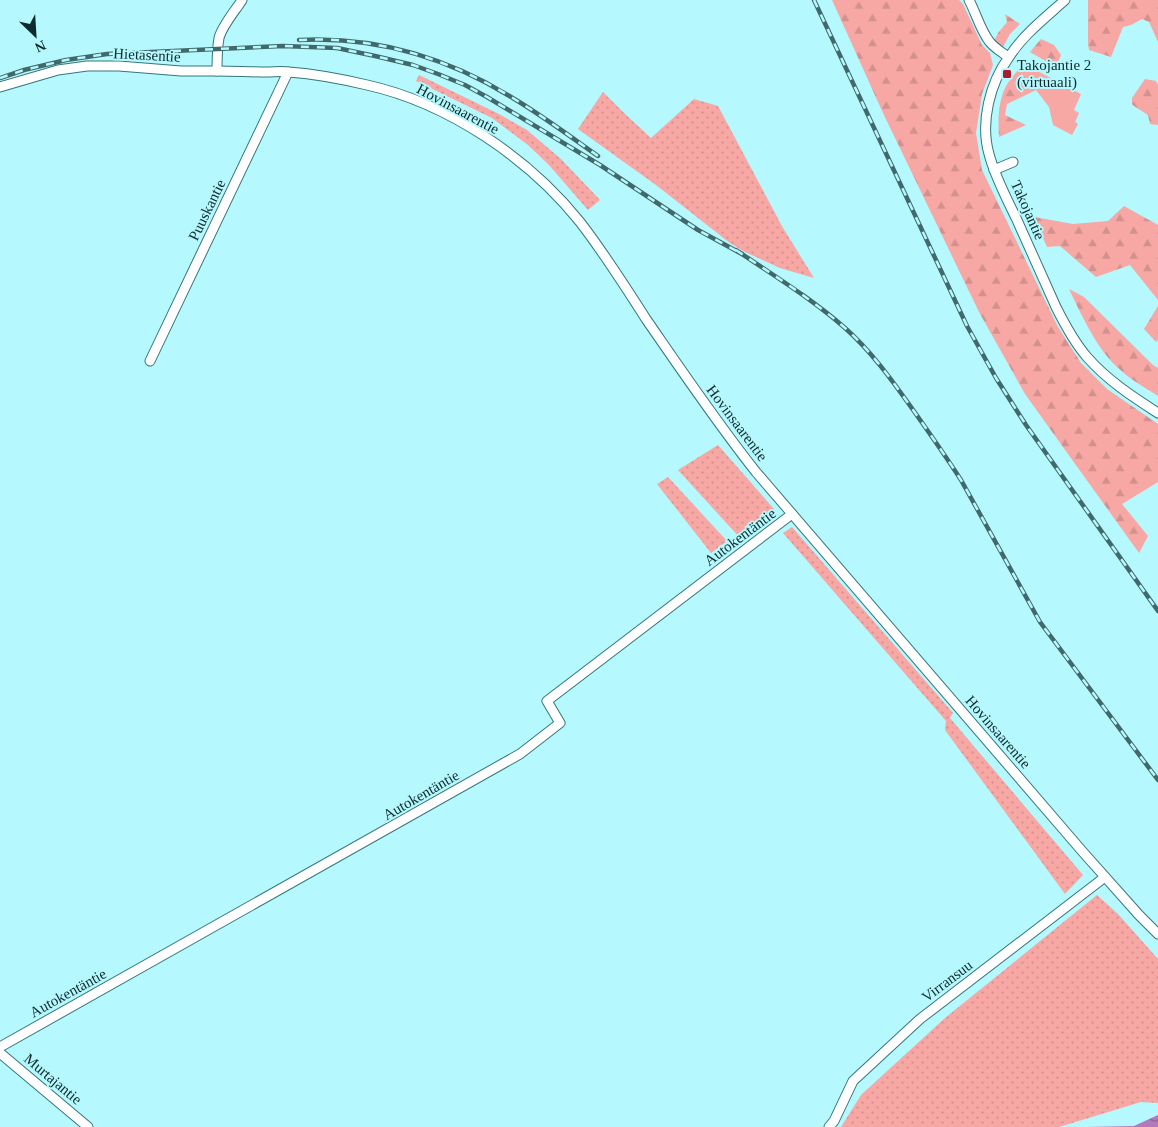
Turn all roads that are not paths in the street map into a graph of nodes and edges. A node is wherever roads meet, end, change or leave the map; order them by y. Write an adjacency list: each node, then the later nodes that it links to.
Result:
1 (242, 0): 5 (street)
2 (969, 0): 4 (street)
3 (1065, 0): 4 (street, Takojantie)
4 (1008, 57): 9 (street, Takojantie)
5 (217, 71): 6 (street, Hovinsaarentie); 7 (street, Hietasentie)
6 (288, 72): 10 (street, Puuskantie); 12 (street, Hovinsaarentie)
7 (0, 87)
8 (1013, 162): 9 (street)
9 (994, 170): 11 (street, Takojantie)
10 (150, 361)
11 (1158, 413)
12 (792, 514): 13 (street, Hovinsaarentie); 15 (street, Autokentäntie)
13 (1105, 877): 14 (street, Hovinsaarentie); 18 (street, Virransuu)
14 (1158, 934)
15 (0, 1047)
16 (0, 1053): 17 (street, Murtajantie)
17 (88, 1127)
18 (829, 1127)

